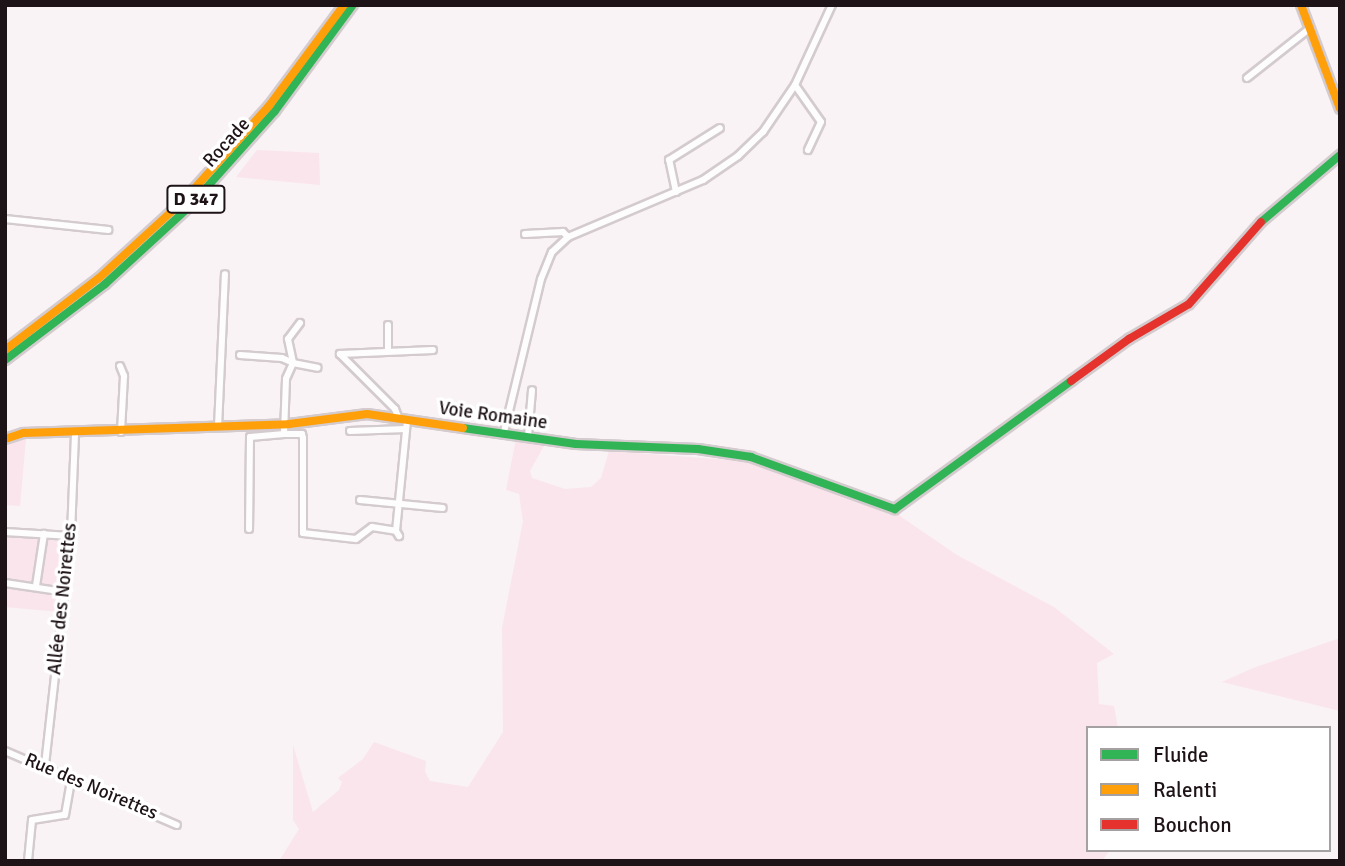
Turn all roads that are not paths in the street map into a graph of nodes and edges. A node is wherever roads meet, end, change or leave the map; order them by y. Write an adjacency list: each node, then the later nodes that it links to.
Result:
1 (344, 5): 20 (main road, D 347)
2 (353, 5): 20 (main road, Rocade / D 347)
3 (832, 5): 7 (street)
4 (1301, 5): 5 (main road)
5 (1310, 28): 6 (street); 8 (main road)
6 (1247, 78)
7 (795, 85): 10 (street); 12 (street)
8 (1340, 109)
9 (720, 128): 12 (street)
10 (808, 150)
11 (1340, 155): 40 (main road, Voie Romaine)
12 (676, 192): 16 (street)
13 (5, 219): 14 (street)
14 (108, 230)
15 (525, 234): 16 (street)
16 (568, 237): 37 (street)
17 (225, 274): 34 (street)
18 (300, 323): 27 (street)
19 (388, 325): 23 (street)
20 (33, 335): 21 (main road); 22 (main road, D 347); 26 (main road, Rocade / D 347); 28 (main road)
21 (5, 344)
22 (5, 350)
23 (388, 350): 24 (street); 32 (street)
24 (433, 350)
25 (240, 355): 27 (street)
26 (5, 360)
27 (293, 363): 30 (street); 33 (street)
28 (5, 366)
29 (120, 366): 36 (street)
30 (318, 368)
31 (532, 390): 40 (street)
32 (404, 422): 33 (main road, Voie Romaine); 35 (street); 37 (main road, Voie Romaine); 43 (street)
33 (282, 424): 34 (main road, Voie Romaine); 39 (street)
34 (218, 427): 36 (main road, Voie Romaine)
35 (350, 431)
36 (121, 432): 38 (main road, Voie Romaine)
37 (504, 432): 40 (main road, Voie Romaine)
38 (75, 433): 41 (main road, Voie Romaine); 48 (street, Allée des Noirettes)
39 (284, 434): 43 (street); 45 (street)
40 (528, 436)
41 (5, 439)
42 (360, 500): 43 (street)
43 (400, 505): 44 (street)
44 (443, 508)
45 (249, 529)
46 (5, 532): 47 (street)
47 (44, 534): 48 (street); 50 (street)
48 (71, 536): 53 (street, Allée des Noirettes)
49 (5, 583): 50 (street)
50 (36, 586): 51 (street)
51 (52, 590)
52 (5, 751): 53 (street, Rue des Noirettes)
53 (45, 765): 54 (street, Rue des Noirettes)
54 (72, 777): 55 (street, Rue des Noirettes); 56 (street)
55 (177, 825)
56 (28, 861)

